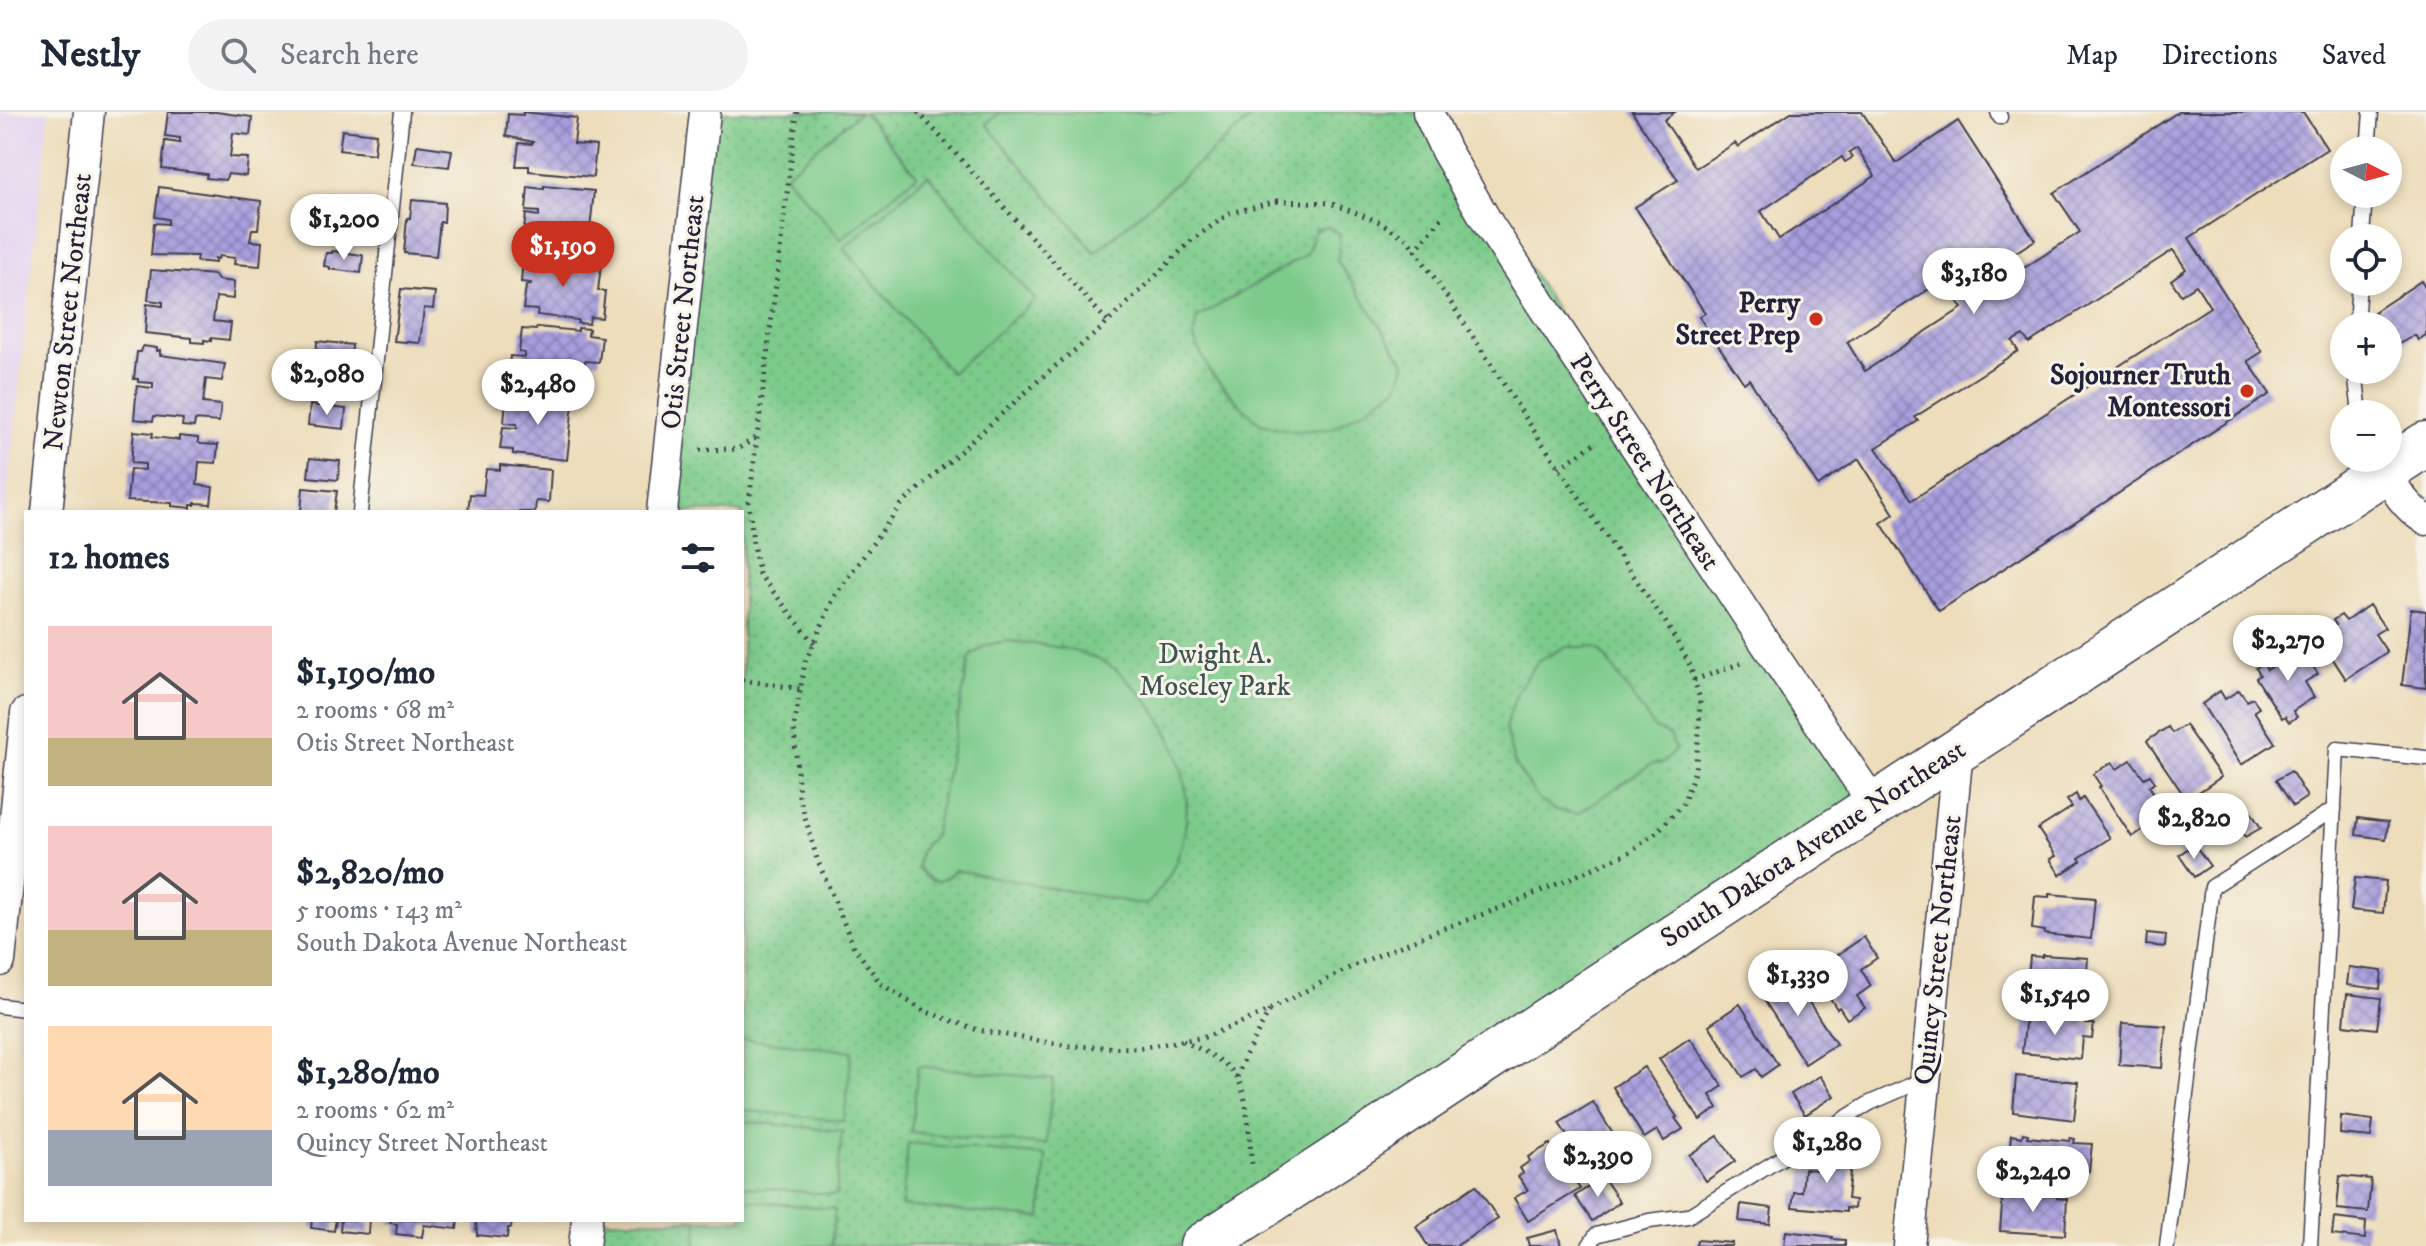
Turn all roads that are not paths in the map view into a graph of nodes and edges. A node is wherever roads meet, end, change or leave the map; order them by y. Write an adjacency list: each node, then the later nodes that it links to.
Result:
1 (89, 112): 11 (street, Newton Street Northeast)
2 (402, 112): 12 (lane)
3 (705, 112): 13 (street, Otis Street Northeast)
4 (1428, 112): 18 (street, Perry Street Northeast)
5 (2371, 112): 6 (lane)
6 (2369, 136)
7 (2426, 444): 8 (main road, South Dakota Avenue Northeast)
8 (2402, 455)
9 (2370, 472): 16 (main road, South Dakota Avenue Northeast)
10 (2386, 472): 14 (street)
11 (47, 510)
12 (360, 510)
13 (662, 510)
14 (2426, 520)
15 (24, 732): 20 (street)
16 (1958, 750): 18 (main road, South Dakota Avenue Northeast); 23 (street, Quincy Street Northeast)
17 (2426, 758): 19 (lane)
18 (1874, 804): 26 (main road, South Dakota Avenue Northeast)
19 (2334, 809): 29 (lane); 30 (lane)
20 (0, 961)
21 (0, 1006): 22 (lane)
22 (24, 1009)
23 (1926, 1078): 27 (lane); 28 (street, Quincy Street Northeast)
24 (587, 1222): 25 (street)
25 (584, 1246)
26 (1202, 1246)
27 (1589, 1246)
28 (1909, 1246)
29 (2167, 1246)
30 (2310, 1246)

